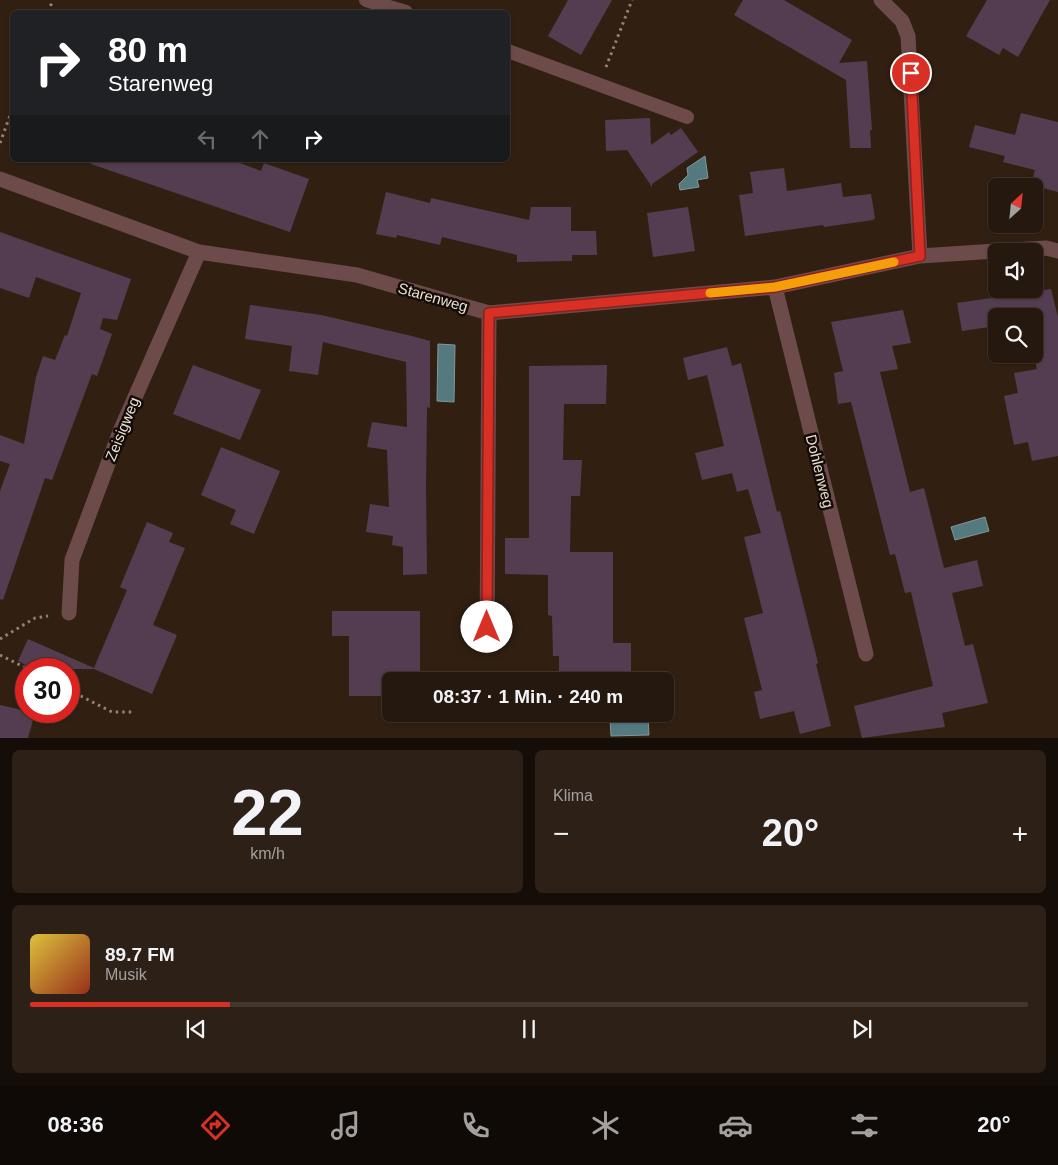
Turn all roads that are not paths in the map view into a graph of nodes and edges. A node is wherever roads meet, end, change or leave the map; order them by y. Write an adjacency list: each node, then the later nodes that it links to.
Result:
1 (366, 0): 3 (lane)
2 (881, 0): 11 (street)
3 (399, 10)
4 (510, 52): 5 (lane)
5 (687, 117)
6 (0, 179): 9 (street, Starenweg)
7 (1043, 248): 8 (street, Starenweg)
8 (1058, 251)
9 (199, 252): 13 (street, Starenweg); 14 (street, Zeisigweg)
10 (988, 252): 11 (street, Starenweg)
11 (920, 256): 12 (street, Starenweg)
12 (775, 287): 13 (street, Starenweg); 16 (street, Dohlenweg)
13 (489, 313): 15 (street)
14 (70, 613)
15 (487, 646)
16 (866, 654)

